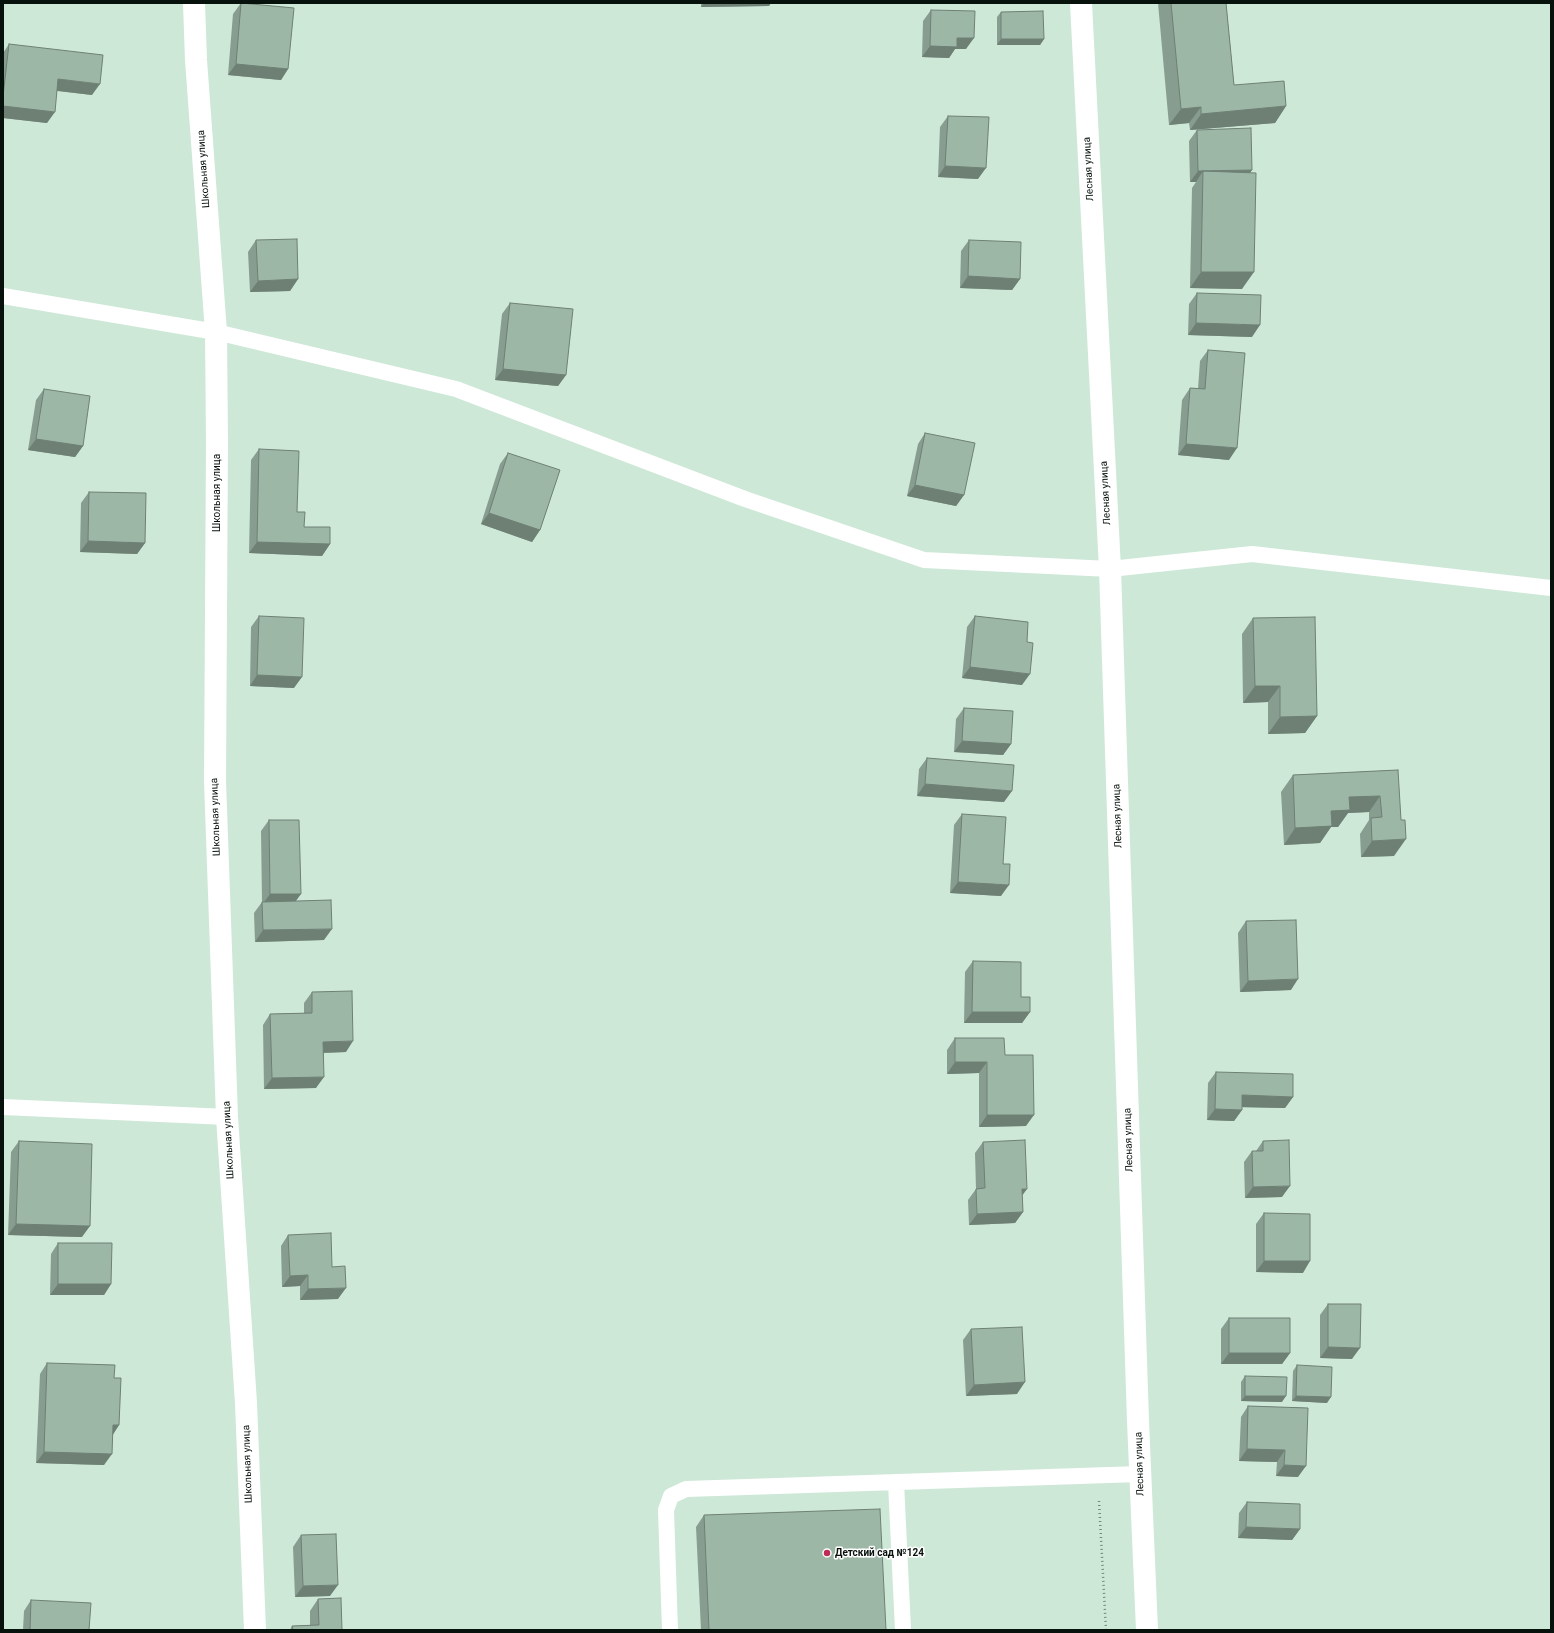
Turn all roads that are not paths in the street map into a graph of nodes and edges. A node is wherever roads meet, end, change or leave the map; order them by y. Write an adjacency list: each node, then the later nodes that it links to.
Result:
1 (194, 3): 4 (street, Школьная улица)
2 (1081, 3): 5 (street, Лесная улица)
3 (3, 296): 4 (lane)
4 (216, 332): 5 (lane); 8 (street, Школьная улица)
5 (1110, 569): 6 (lane); 9 (street, Лесная улица)
6 (1551, 588)
7 (3, 1107): 8 (lane)
8 (227, 1117): 11 (street, Школьная улица)
9 (1140, 1474): 10 (lane); 14 (street, Лесная улица)
10 (896, 1482): 12 (lane); 13 (lane)
11 (254, 1630)
12 (670, 1630)
13 (903, 1630)
14 (1147, 1630)

